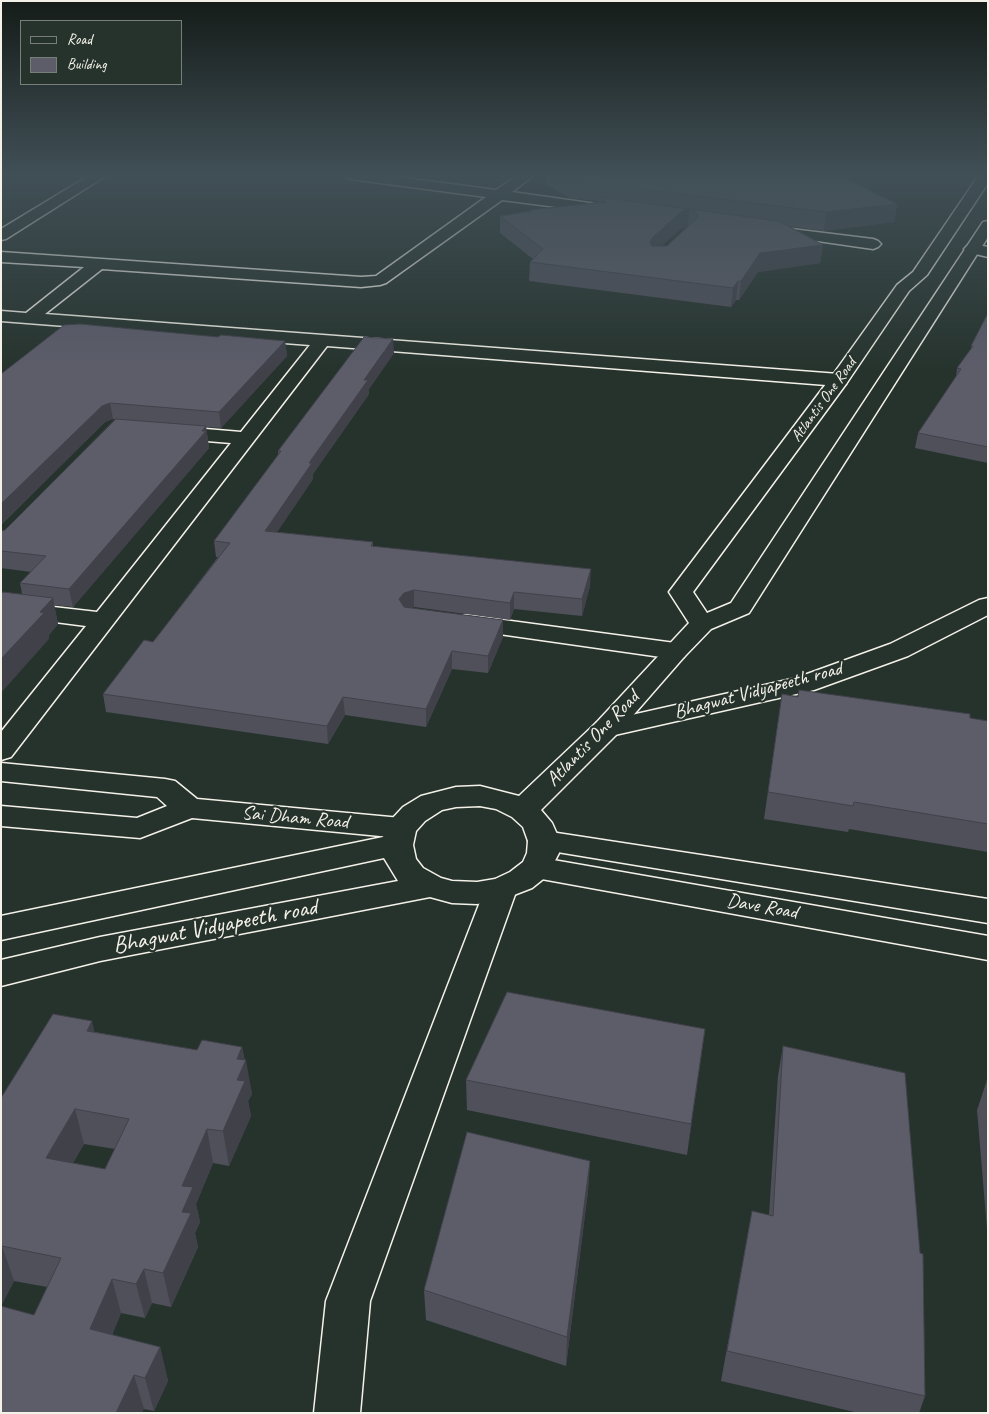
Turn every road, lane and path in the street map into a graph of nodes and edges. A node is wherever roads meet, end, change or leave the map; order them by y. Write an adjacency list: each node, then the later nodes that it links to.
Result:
1 (435, 241): 7 (street)
2 (850, 241): 4 (street)
3 (941, 241): 13 (street, Atlantis One Road)
4 (873, 244)
5 (980, 250): 20 (street, Atlantis One Road)
6 (1, 257): 7 (street)
7 (98, 264): 9 (street)
8 (1, 316): 9 (street)
9 (30, 318): 10 (street)
10 (68, 321): 11 (street); 12 (street)
11 (46, 340)
12 (322, 341): 13 (street); 15 (street)
13 (839, 380): 20 (street, Atlantis One Road)
14 (151, 430): 15 (street)
15 (245, 438): 18 (street)
16 (988, 605): 22 (street, Bhagwat Vidyapeeth road)
17 (1, 608): 18 (street)
18 (103, 620): 23 (street)
19 (443, 620): 21 (street)
20 (702, 624): 21 (street, Atlantis One Road)
21 (675, 651): 22 (street, Atlantis One Road)
22 (606, 729): 26 (street, Atlantis One Road)
23 (1, 750)
24 (1, 772): 25 (street)
25 (189, 808): 27 (street, Sai Dham Road); 28 (street, Sai Dham Road)
26 (523, 810): 28 (street); 29 (street)
27 (1, 816)
28 (399, 836): 30 (street); 33 (street)
29 (540, 854): 31 (street); 32 (street); 34 (street, Dave Road)
30 (430, 886): 31 (street); 35 (street, Bhagwat Vidyapeeth road)
31 (500, 889): 36 (street)
32 (988, 911)
33 (1, 928)
34 (988, 948)
35 (1, 973)
36 (338, 1413)

